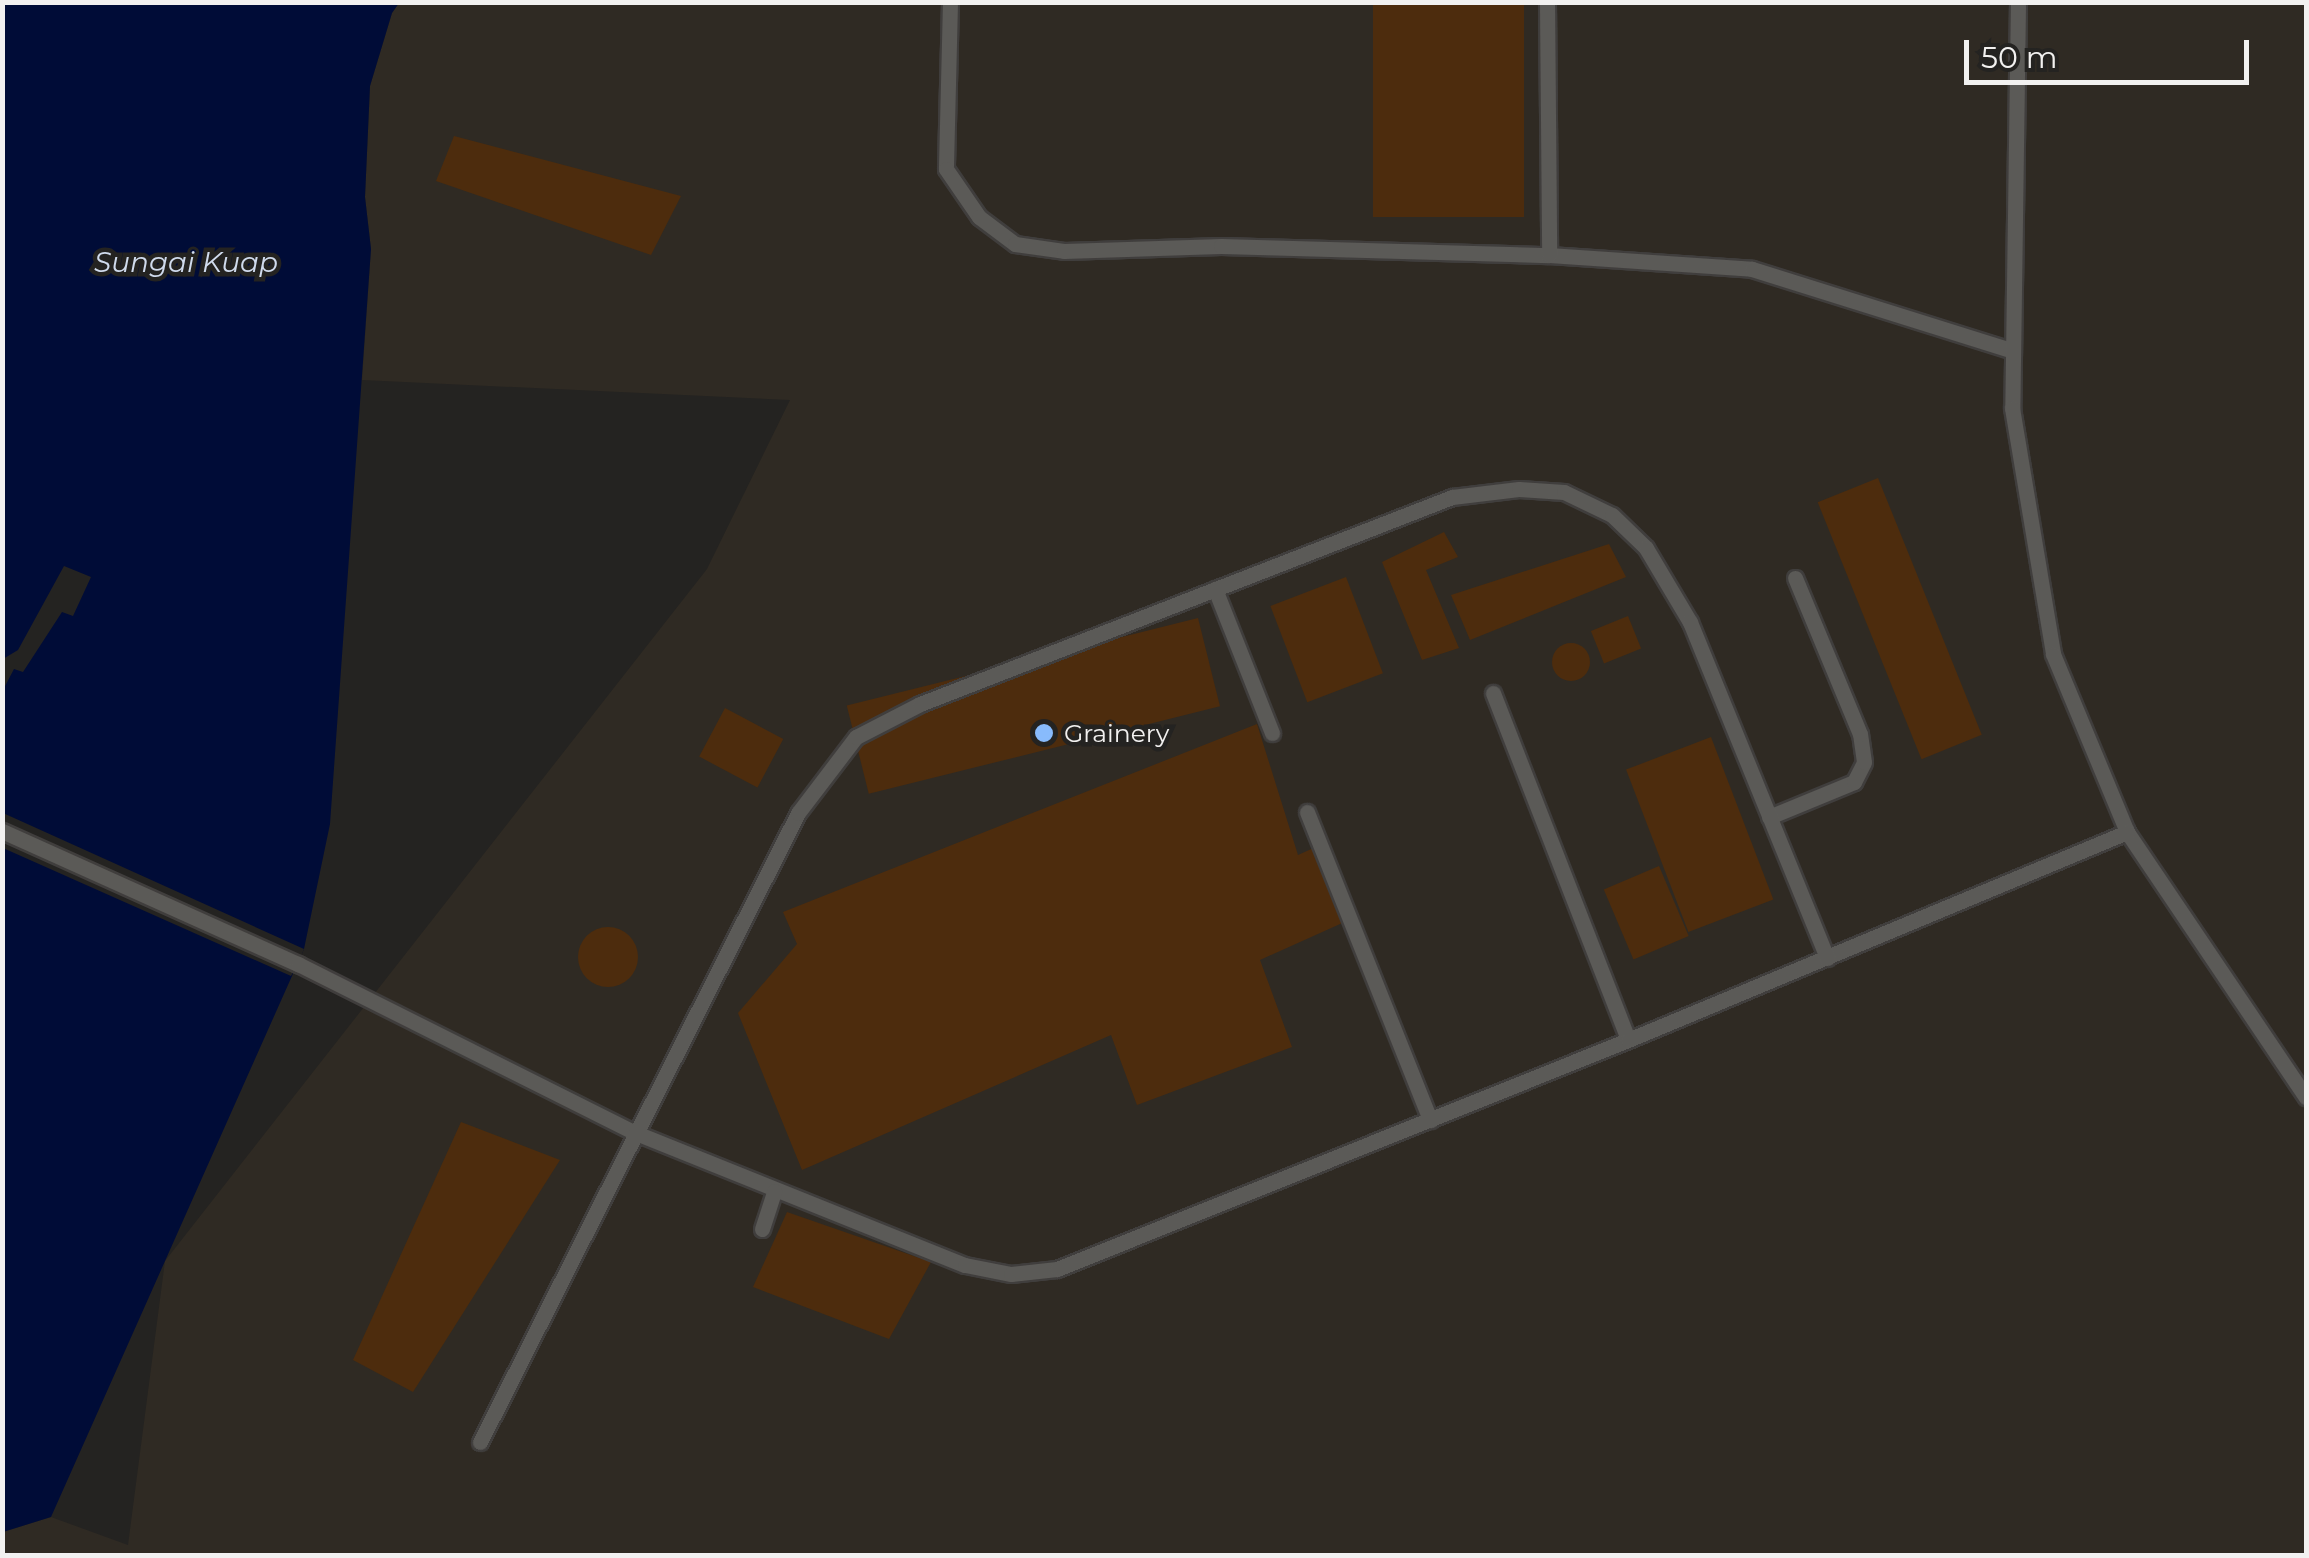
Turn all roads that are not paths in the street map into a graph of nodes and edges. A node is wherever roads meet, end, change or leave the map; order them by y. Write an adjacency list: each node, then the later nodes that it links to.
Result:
1 (950, 2): 4 (lane)
2 (1547, 2): 4 (lane)
3 (2018, 2): 5 (lane)
4 (1548, 255): 5 (lane)
5 (2010, 350): 13 (lane)
6 (1795, 578): 11 (lane)
7 (1216, 588): 9 (lane); 11 (lane); 18 (lane)
8 (1492, 693): 15 (lane)
9 (1272, 734)
10 (1307, 812): 17 (lane)
11 (1770, 817): 14 (lane)
12 (2, 831): 18 (lane)
13 (2127, 832): 14 (lane); 16 (lane)
14 (1826, 958): 15 (lane)
15 (1628, 1040): 17 (lane)
16 (2306, 1097)
17 (1430, 1120): 19 (lane)
18 (636, 1133): 19 (lane); 21 (lane)
19 (774, 1190): 20 (lane)
20 (762, 1229)
21 (480, 1442)

